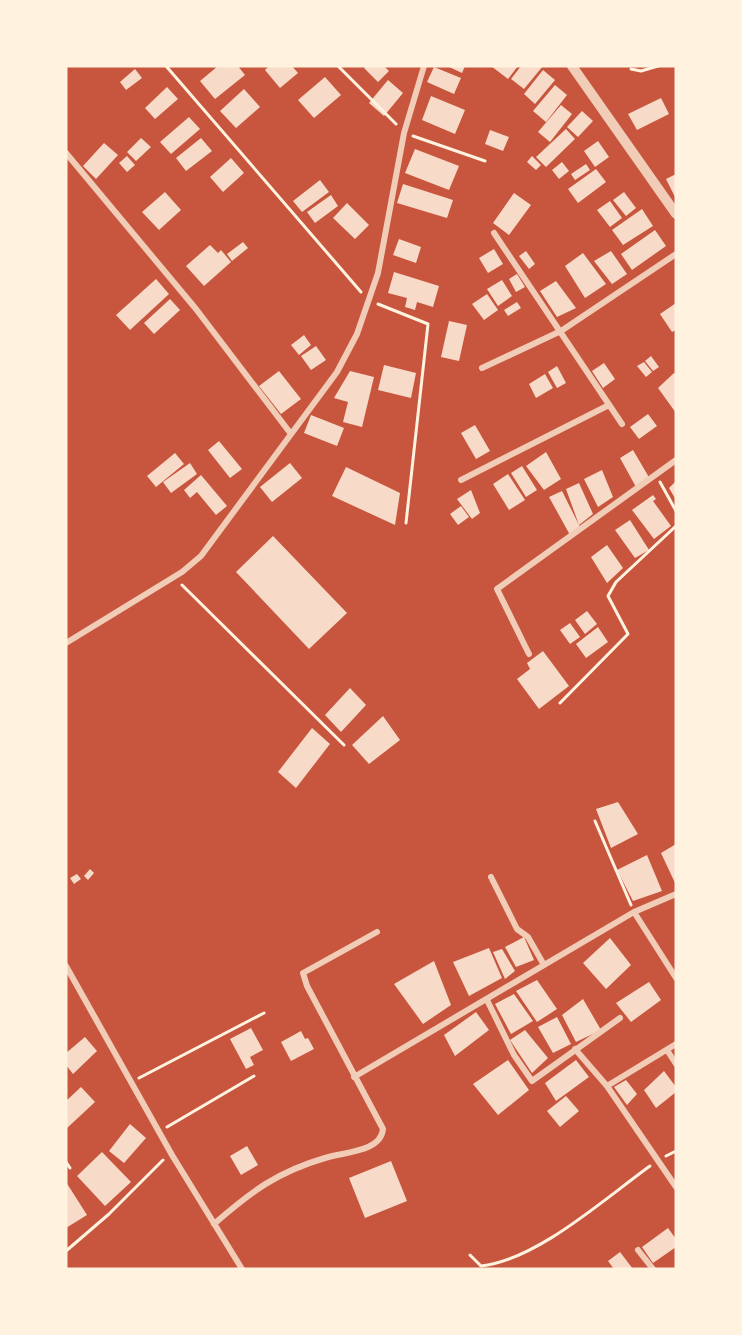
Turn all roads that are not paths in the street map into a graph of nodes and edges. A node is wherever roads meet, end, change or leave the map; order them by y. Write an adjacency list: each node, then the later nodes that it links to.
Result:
1 (424, 66): 11 (street)
2 (572, 66): 4 (street)
3 (66, 153): 11 (street)
4 (676, 214)
5 (494, 233): 7 (street)
6 (676, 254): 7 (street)
7 (561, 331): 8 (street); 9 (street)
8 (482, 368)
9 (609, 405): 10 (street); 13 (street)
10 (622, 424)
11 (291, 434): 14 (street)
12 (676, 460): 15 (street)
13 (461, 480)
14 (66, 643)
15 (529, 654)
16 (491, 877): 20 (street)
17 (676, 894): 18 (street)
18 (634, 912): 20 (street); 22 (street)
19 (377, 932): 29 (street)
20 (544, 965): 23 (street)
21 (66, 966): 32 (street)
22 (676, 978)
23 (487, 1000): 26 (street); 29 (street)
24 (620, 1018): 26 (street)
25 (676, 1044): 27 (street)
26 (575, 1049): 30 (street)
27 (667, 1050): 28 (street); 30 (street)
28 (676, 1064)
29 (354, 1077): 32 (street)
30 (607, 1086): 31 (street)
31 (676, 1187)
32 (214, 1224): 34 (street)
33 (638, 1250): 35 (street)
34 (242, 1269)
35 (652, 1269)

